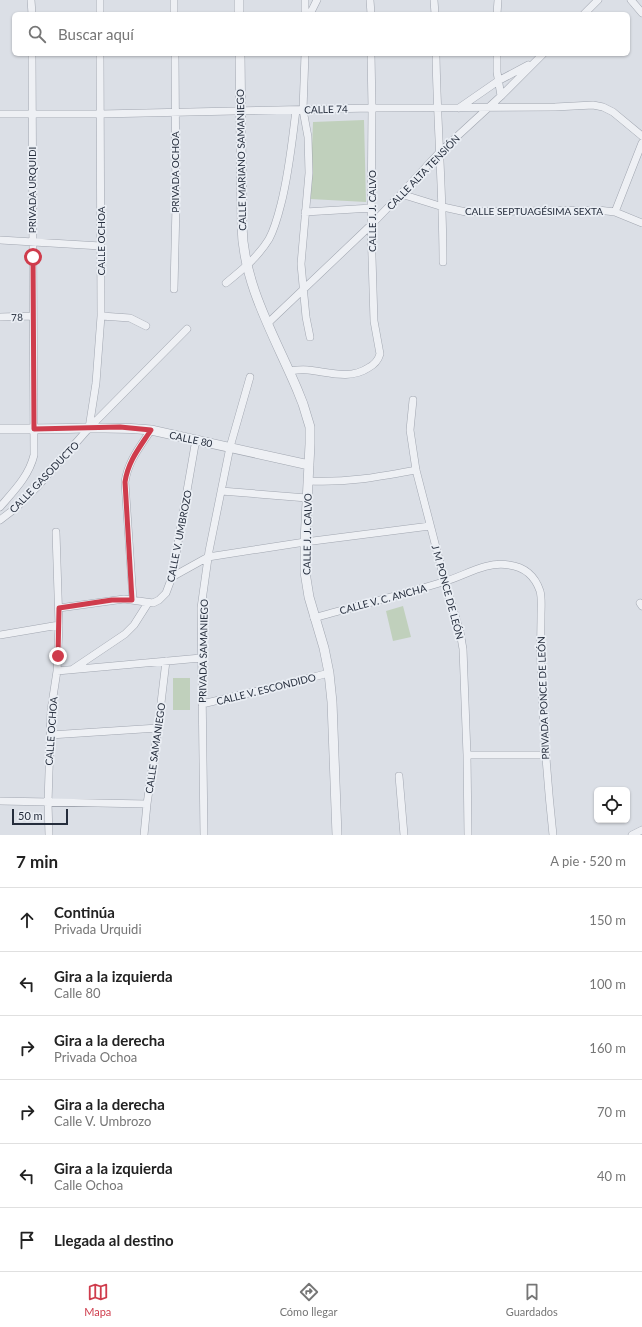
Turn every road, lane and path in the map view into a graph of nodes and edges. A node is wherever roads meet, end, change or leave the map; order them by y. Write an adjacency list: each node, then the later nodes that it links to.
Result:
1 (32, 0): 12 (street)
2 (100, 0): 13 (street)
3 (174, 0): 14 (street)
4 (239, 0): 15 (street)
5 (305, 0): 16 (street)
6 (317, 0): 17 (street)
7 (370, 0): 18 (street)
8 (434, 0): 19 (street)
9 (498, 0): 20 (street)
10 (598, 0): 21 (street)
11 (631, 0): 22 (street)
12 (32, 12)
13 (100, 12)
14 (174, 12)
15 (239, 12)
16 (305, 12)
17 (311, 12)
18 (371, 12)
19 (435, 12)
20 (497, 12)
21 (586, 12)
22 (642, 13)
23 (32, 56): 44 (street, PRIVADA URQUIDI)
24 (100, 56): 45 (street, CALLE OCHOA)
25 (175, 56): 41 (street, PRIVADA OCHOA)
26 (240, 56): 42 (street, CALLE MARIANO SAMANIEGO)
27 (305, 56): 40 (street)
28 (371, 56): 35 (street, CALLE J. J. CALVO)
29 (436, 56): 38 (street)
30 (497, 56): 33 (street)
31 (541, 56): 32 (street, CALLE ALTA TENSIÓN)
32 (534, 62): 33 (street); 34 (street, CALLE ALTA TENSIÓN)
33 (498, 81): 34 (street); 36 (street)
34 (501, 96): 37 (street, CALLE ALTA TENSIÓN)
35 (372, 108): 38 (street, CALLE 74); 40 (street, CALLE 74); 51 (street, CALLE J. J. CALVO)
36 (459, 108): 37 (street, CALLE 74); 38 (street, CALLE 74)
37 (488, 108): 46 (street, CALLE 74); 48 (street, CALLE ALTA TENSIÓN)
38 (437, 109): 48 (street)
39 (296, 110): 40 (street, CALLE 74); 42 (street, CALLE 74); 60 (street)
40 (303, 110): 52 (street)
41 (175, 112): 42 (street, CALLE 74); 45 (street, CALLE 74); 63 (street, PRIVADA OCHOA)
42 (241, 112): 60 (street, CALLE MARIANO SAMANIEGO)
43 (0, 114): 44 (street, CALLE 74)
44 (32, 114): 45 (street, CALLE 74); 57 (street, PRIVADA URQUIDI)
45 (101, 114): 58 (street, CALLE OCHOA)
46 (642, 136)
47 (642, 143): 53 (street)
48 (439, 153): 49 (street, CALLE ALTA TENSIÓN); 50 (street)
49 (402, 194): 50 (street, CALLE SEPTUAGÉSIMA SEXTA); 55 (street, CALLE ALTA TENSIÓN)
50 (443, 207): 53 (street, CALLE SEPTUAGÉSIMA SEXTA); 59 (street)
51 (372, 208): 52 (street); 55 (street, CALLE J. J. CALVO)
52 (305, 212): 62 (street)
53 (615, 212): 54 (street, CALLE SEPTUAGÉSIMA SEXTA)
54 (642, 223)
55 (371, 225): 62 (street, CALLE ALTA TENSIÓN); 71 (street, CALLE J. J. CALVO)
56 (0, 240): 57 (street)
57 (32, 242): 58 (street); 64 (street, PRIVADA URQUIDI)
58 (101, 246): 65 (street, CALLE OCHOA)
59 (443, 262)
60 (247, 266): 61 (street); 67 (street, CALLE J. J. CALVO)
61 (226, 283)
62 (303, 288): 67 (street, CALLE ALTA TENSIÓN); 70 (street)
63 (174, 289)
64 (33, 316): 66 (street, 78); 76 (street, PRIVADA URQUIDI)
65 (101, 316): 68 (street); 74 (street, CALLE OCHOA)
66 (0, 317)
67 (268, 323): 71 (street, CALLE J. J. CALVO)
68 (146, 326)
69 (187, 329): 74 (street, CALLE GASODUCTO)
70 (310, 337)
71 (289, 371): 80 (street, CALLE J. J. CALVO)
72 (250, 377): 79 (street, PRIVADA SAMANIEGO)
73 (413, 400): 81 (street, J M PONCE DE LEÓN)
74 (90, 428): 76 (street, CALLE 80); 77 (street, CALLE 80); 86 (street, CALLE GASODUCTO)
75 (0, 429): 76 (street, CALLE 80)
76 (34, 429): 85 (street, PRIVADA URQUIDI)
77 (151, 430): 78 (street, CALLE 80); 94 (street)
78 (196, 440): 79 (street, CALLE 80); 92 (street, CALLE V. UMBROZO)
79 (230, 447): 80 (street, CALLE 80); 83 (street, PRIVADA SAMANIEGO)
80 (309, 465): 82 (street, CALLE J. J. CALVO)
81 (416, 470): 82 (street); 87 (street, J M PONCE DE LEÓN)
82 (308, 481): 84 (street, CALLE J. J. CALVO)
83 (221, 492): 84 (street); 90 (street, PRIVADA SAMANIEGO)
84 (307, 498): 89 (street, CALLE J. J. CALVO)
85 (0, 507)
86 (0, 520)
87 (430, 526): 89 (street); 93 (street, J M PONCE DE LEÓN)
88 (56, 532): 96 (street, CALLE OCHOA)
89 (305, 542): 90 (street); 97 (street, CALLE J. J. CALVO)
90 (208, 557): 92 (street); 100 (street, PRIVADA SAMANIEGO)
91 (520, 568): 93 (street, CALLE V. C. ANCHA); 109 (street, PRIVADA PONCE DE LEÓN)
92 (172, 577): 95 (street, CALLE V. UMBROZO)
93 (444, 582): 97 (street, CALLE V. C. ANCHA); 108 (street, J M PONCE DE LEÓN)
94 (132, 600): 95 (street); 96 (street)
95 (148, 603): 102 (street)
96 (59, 608): 98 (street, CALLE OCHOA)
97 (314, 618): 104 (street, CALLE J. J. CALVO)
98 (59, 626): 99 (street); 103 (street, CALLE OCHOA)
99 (0, 635)
100 (201, 658): 101 (street); 105 (street, PRIVADA SAMANIEGO)
101 (166, 662): 102 (street); 106 (street, CALLE SAMANIEGO)
102 (71, 670): 103 (street)
103 (57, 671): 107 (street, CALLE OCHOA)
104 (329, 673): 105 (street, CALLE V. ESCONDIDO); 118 (street, CALLE J. J. CALVO)
105 (202, 704): 117 (street, PRIVADA SAMANIEGO)
106 (158, 728): 107 (street); 113 (street, CALLE SAMANIEGO)
107 (50, 735): 112 (street, CALLE OCHOA)
108 (467, 755): 109 (street); 120 (street, J M PONCE DE LEÓN)
109 (545, 755): 121 (street, PRIVADA PONCE DE LEÓN)
110 (399, 776): 119 (street)
111 (0, 801): 112 (street)
112 (48, 803): 113 (street); 115 (street, CALLE OCHOA)
113 (147, 804): 116 (street, CALLE SAMANIEGO)
114 (642, 830): 122 (street)
115 (49, 835)
116 (144, 835)
117 (204, 835)
118 (337, 835)
119 (404, 835)
120 (468, 835)
121 (553, 835)
122 (632, 835)

